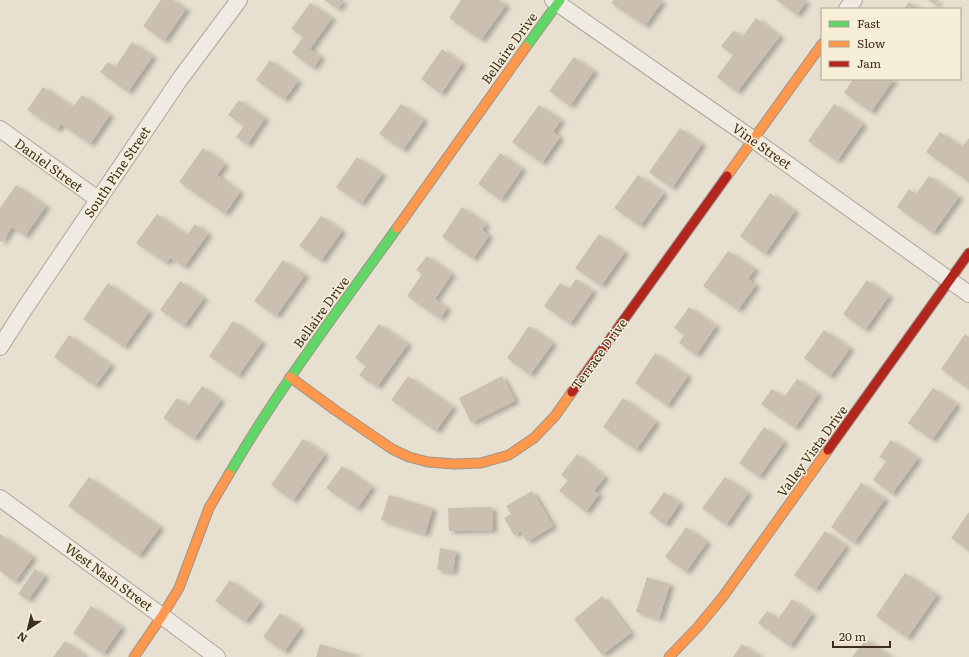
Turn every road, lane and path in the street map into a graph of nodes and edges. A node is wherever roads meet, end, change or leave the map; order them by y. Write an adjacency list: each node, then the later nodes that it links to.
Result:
1 (239, 0): 8 (street, South Pine Street)
2 (854, 0): 4 (street)
3 (557, 1): 7 (street, Vine Street); 13 (street, Bellaire Drive)
4 (848, 8)
5 (821, 45): 7 (street, Terrace Drive)
6 (0, 129): 8 (street, Daniel Street)
7 (754, 140): 10 (street, Vine Street); 13 (street, Terrace Drive)
8 (98, 200): 12 (street, South Pine Street)
9 (969, 253): 10 (street, Valley Vista Drive)
10 (950, 281): 11 (street, Vine Street); 18 (street, Valley Vista Drive)
11 (969, 294)
12 (0, 347)
13 (290, 378): 15 (street, Bellaire Drive)
14 (0, 498): 15 (street, West Nash Street)
15 (162, 616): 16 (street, Bellaire Drive); 17 (street, West Nash Street)
16 (134, 657)
17 (217, 657)
18 (669, 657)

